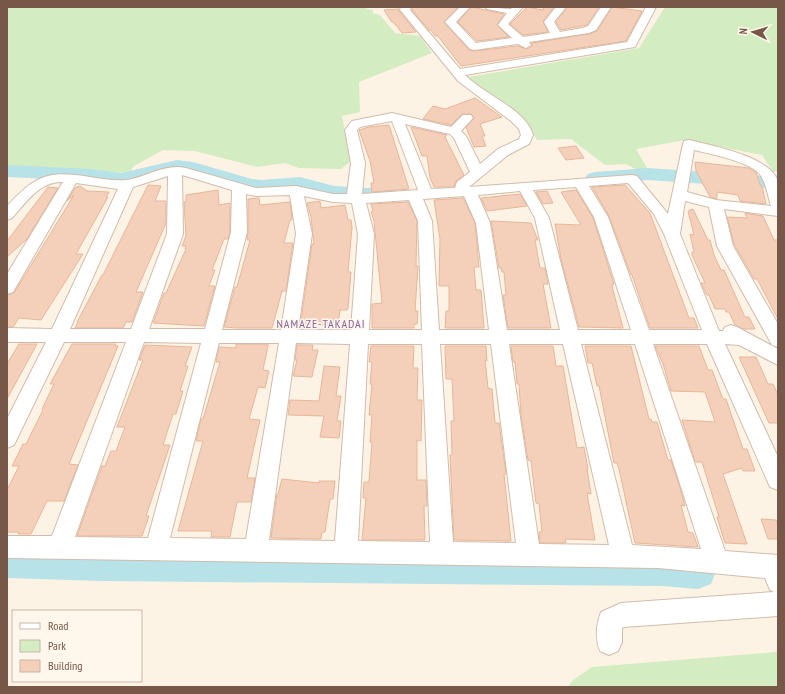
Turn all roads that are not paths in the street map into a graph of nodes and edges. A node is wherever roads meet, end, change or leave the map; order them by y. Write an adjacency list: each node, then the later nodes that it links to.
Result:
1 (406, 7): 11 (street)
2 (465, 7): 9 (street)
3 (490, 7): 7 (street)
4 (561, 7): 8 (street)
5 (606, 7): 8 (street)
6 (651, 7): 10 (street)
7 (516, 9): 9 (street)
8 (557, 35): 9 (street)
9 (520, 41): 10 (street)
10 (541, 60): 11 (street)
11 (456, 73): 16 (street)
12 (397, 118): 14 (street); 25 (street); 26 (street)
13 (467, 118): 14 (street)
14 (454, 131): 16 (street)
15 (175, 171): 20 (street); 22 (street); 38 (street)
16 (477, 173): 24 (street)
17 (71, 180): 20 (street); 30 (street); 32 (street)
18 (682, 182): 27 (street); 28 (street); 31 (street)
19 (580, 183): 21 (street); 31 (street); 45 (street)
20 (127, 184): 37 (street)
21 (524, 187): 24 (street); 44 (street)
22 (239, 188): 23 (street); 39 (street)
23 (296, 190): 26 (street); 40 (street)
24 (465, 191): 25 (street); 43 (street)
25 (420, 195): 26 (street); 42 (street)
26 (355, 196): 41 (street)
27 (716, 204): 29 (street); 48 (street)
28 (778, 206)
29 (778, 211)
30 (7, 215)
31 (672, 234): 35 (street)
32 (29, 251): 33 (street); 34 (street)
33 (7, 261)
34 (7, 288)
35 (705, 319): 46 (street); 47 (street)
36 (7, 335): 37 (street)
37 (58, 335): 38 (street); 50 (street)
38 (137, 335): 39 (street); 53 (street)
39 (213, 336): 40 (street); 54 (street)
40 (288, 336): 41 (street); 55 (street)
41 (360, 337): 42 (street); 56 (street)
42 (431, 337): 43 (street); 57 (street)
43 (499, 337): 44 (street); 58 (street)
44 (571, 337): 45 (street); 59 (street)
45 (642, 337): 46 (street); 60 (street)
46 (713, 337): 47 (street); 51 (street)
47 (742, 338): 49 (street)
48 (778, 340)
49 (778, 358)
50 (7, 440)
51 (778, 480)
52 (7, 547): 53 (street)
53 (60, 548): 54 (street)
54 (156, 550): 55 (street)
55 (256, 552): 56 (street)
56 (346, 553): 57 (street)
57 (442, 554): 58 (street)
58 (529, 555): 59 (street)
59 (623, 556): 60 (street)
60 (717, 562): 61 (street)
61 (776, 572)
62 (778, 604): 63 (street)
63 (609, 642)

